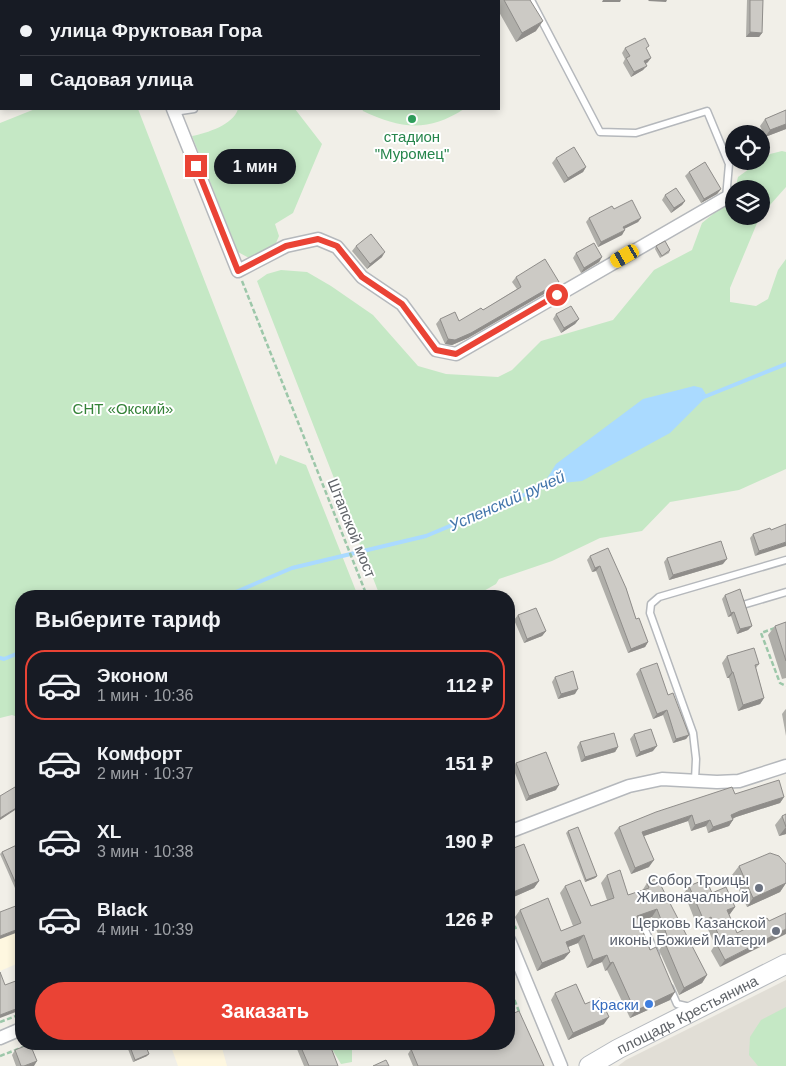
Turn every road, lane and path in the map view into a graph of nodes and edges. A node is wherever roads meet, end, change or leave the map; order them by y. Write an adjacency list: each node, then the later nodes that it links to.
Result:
1 (530, 0): 3 (lane)
2 (174, 110): 5 (street)
3 (728, 180)
4 (725, 199): 5 (street)
5 (238, 271): 7 (path, Штапской мост)
6 (786, 560): 13 (lane)
7 (365, 590)
8 (786, 592): 9 (lane)
9 (746, 604)
10 (778, 628): 11 (path)
11 (786, 686)
12 (786, 766): 13 (street)
13 (695, 780): 14 (street)
14 (515, 830)
15 (646, 932): 17 (lane)
16 (515, 955): 29 (street)
17 (658, 959)
18 (786, 964): 21 (street, площадь Крестьянина)
19 (665, 977): 21 (lane)
20 (515, 1002): 23 (path)
21 (696, 1009): 30 (street, площадь Крестьянина)
22 (15, 1016): 24 (path)
23 (521, 1017)
24 (0, 1022)
25 (15, 1032): 26 (street)
26 (0, 1038)
27 (16, 1050): 28 (path)
28 (0, 1056)
29 (561, 1066)
30 (589, 1066)

